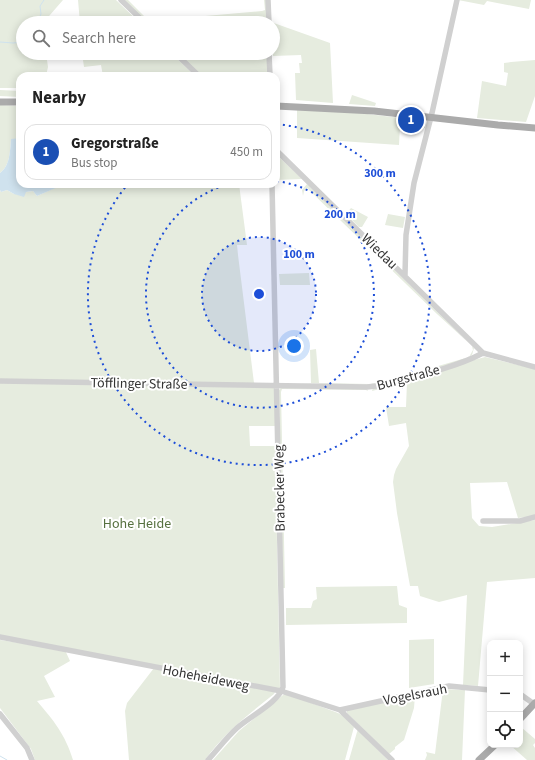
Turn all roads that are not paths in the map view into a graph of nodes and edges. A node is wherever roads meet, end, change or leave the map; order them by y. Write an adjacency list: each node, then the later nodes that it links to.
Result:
1 (121, 0): 4 (street)
2 (268, 0): 5 (street)
3 (457, 0): 13 (street)
4 (138, 16)
5 (269, 16)
6 (182, 60): 8 (street)
7 (269, 60): 9 (street)
8 (195, 72)
9 (270, 72)
10 (0, 102): 11 (main road)
11 (16, 102)
12 (280, 106): 13 (main road)
13 (431, 117): 14 (main road); 17 (street)
14 (535, 128)
15 (280, 154): 17 (street, Wiedau)
16 (272, 188): 21 (street, Brabecker Weg)
17 (405, 275): 18 (street, Wiedau)
18 (484, 353): 19 (street); 21 (street, Burgstraße)
19 (535, 367)
20 (0, 381): 21 (street, Töfflinger Straße)
21 (277, 385): 26 (street, Brabecker Weg)
22 (535, 517): 23 (street)
23 (483, 521)
24 (0, 637): 26 (street, Hoheheideweg)
25 (487, 690): 29 (street, Vogelsrauh)
26 (282, 691): 29 (street, Hoheheideweg); 35 (street)
27 (523, 696): 28 (street)
28 (535, 704): 31 (main road)
29 (340, 710): 36 (street, Hoheheideweg)
30 (0, 714): 34 (street)
31 (523, 716)
32 (492, 748): 33 (main road)
33 (482, 759)
34 (32, 760)
35 (208, 760)
36 (392, 760)

